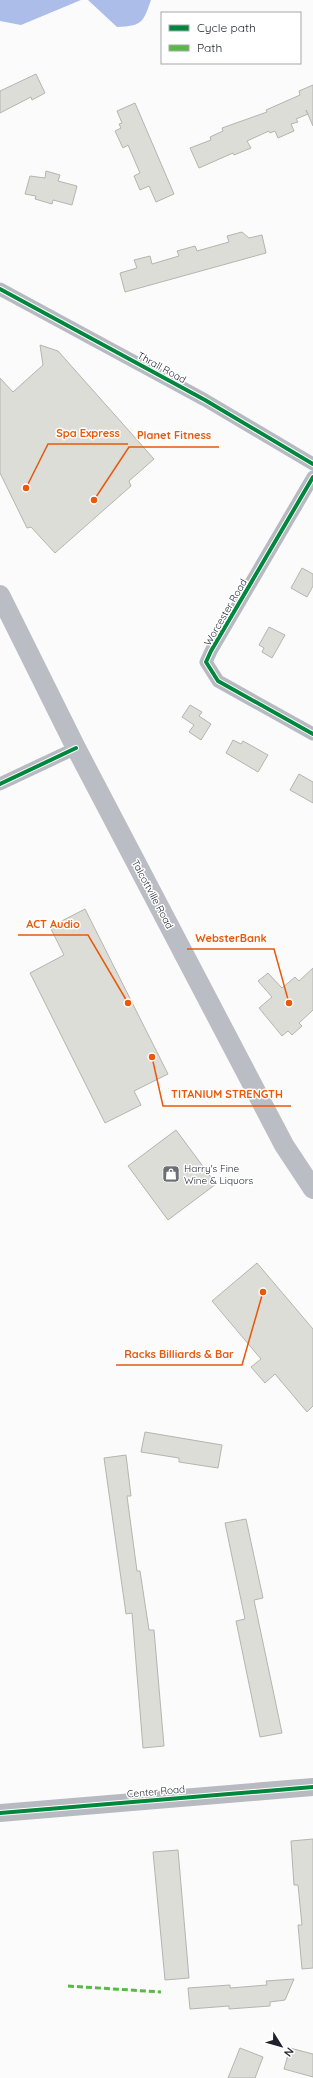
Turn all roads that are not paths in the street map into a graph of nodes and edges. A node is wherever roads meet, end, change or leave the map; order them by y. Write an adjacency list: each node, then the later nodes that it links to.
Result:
1 (0, 289): 2 (street, Thrall Road)
2 (313, 464)
3 (313, 477): 5 (street, Worcester Road)
4 (0, 595): 6 (main road, Talcottville Road)
5 (313, 734)
6 (76, 748): 7 (street); 8 (main road, Talcottville Road)
7 (0, 784)
8 (313, 1189)
9 (313, 1787): 10 (street, Center Road)
10 (0, 1813)

